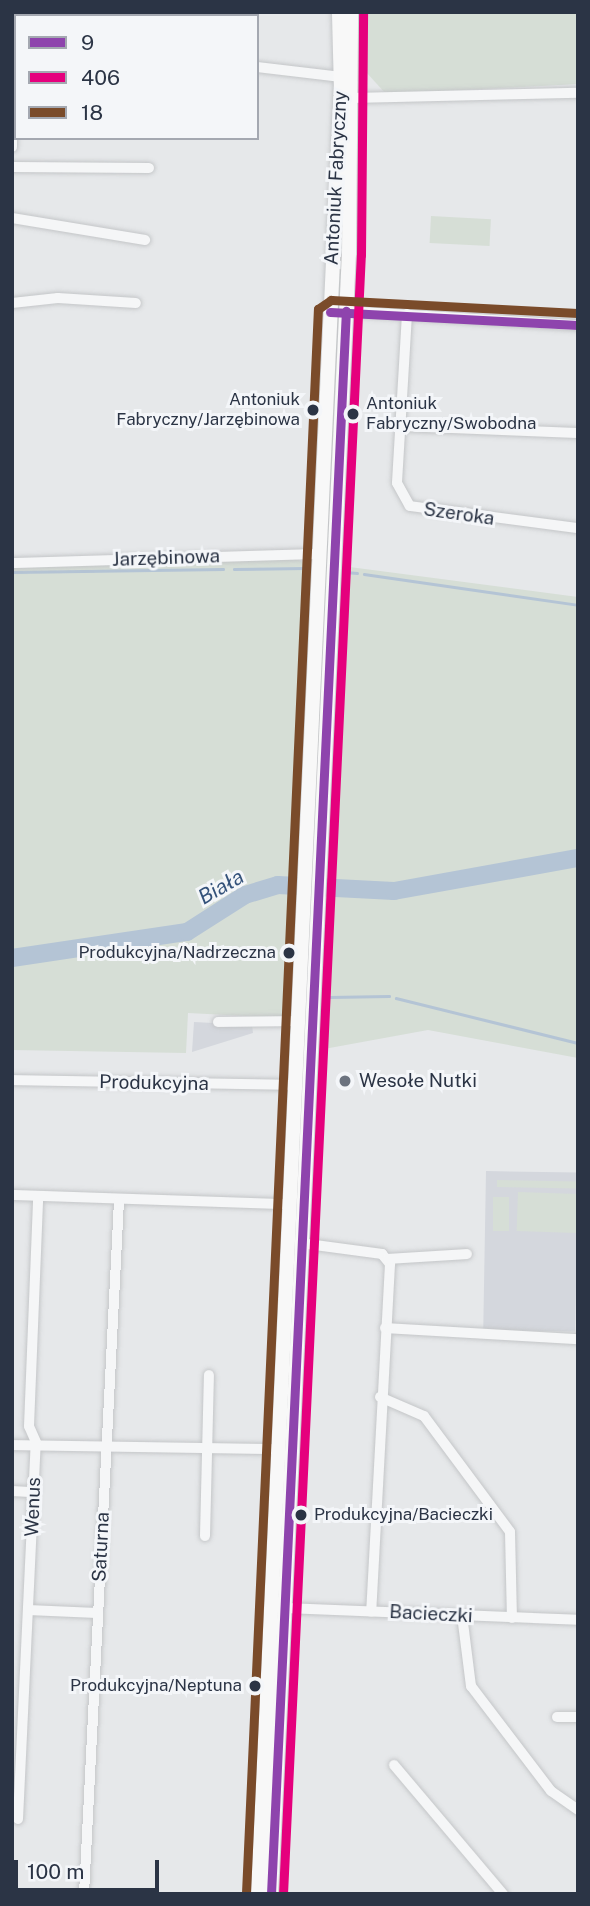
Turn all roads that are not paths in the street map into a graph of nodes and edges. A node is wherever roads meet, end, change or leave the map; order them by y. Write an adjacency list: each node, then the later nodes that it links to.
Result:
1 (339, 12): 4 (main road, Antoniuk Fabryczny)
2 (351, 12): 6 (main road, Antoniuk Fabryczny)
3 (259, 67): 4 (street)
4 (341, 77): 16 (main road, Antoniuk Fabryczny)
5 (578, 93): 6 (street)
6 (352, 99): 15 (main road, Antoniuk Fabryczny)
7 (12, 128): 8 (street)
8 (12, 147)
9 (12, 167): 10 (street)
10 (149, 168)
11 (12, 218): 12 (street)
12 (145, 240)
13 (12, 303): 14 (street)
14 (136, 303)
15 (346, 311): 16 (main road); 17 (street); 22 (main road, Antoniuk Fabryczny)
16 (330, 312): 22 (main road, Antoniuk Fabryczny)
17 (407, 314): 18 (street); 19 (street, Szeroka)
18 (578, 325)
19 (401, 426): 20 (street); 21 (street, Szeroka)
20 (578, 433)
21 (578, 528)
22 (325, 555): 23 (street, Jarzębinowa); 24 (main road)
23 (12, 563)
24 (310, 898): 25 (main road); 33 (main road)
25 (298, 1021): 26 (street); 28 (main road)
26 (218, 1022)
27 (12, 1080): 28 (street, Produkcyjna)
28 (295, 1085): 32 (main road)
29 (12, 1195): 30 (street)
30 (38, 1197): 31 (street); 40 (street, Wenus)
31 (119, 1201): 32 (street); 41 (street, Saturna)
32 (290, 1204): 44 (main road)
33 (300, 1242): 35 (street); 44 (main road)
34 (467, 1255): 35 (street)
35 (388, 1259): 36 (street)
36 (385, 1328): 37 (street); 39 (street)
37 (578, 1339)
38 (209, 1376): 43 (street)
39 (380, 1397): 50 (street); 53 (street)
40 (36, 1442): 41 (street); 42 (street); 46 (street, Wenus)
41 (106, 1445): 43 (street); 51 (street, Saturna)
42 (12, 1446)
43 (209, 1449): 44 (street); 47 (street)
44 (285, 1449): 48 (main road)
45 (12, 1491): 46 (street)
46 (34, 1492): 49 (street, Wenus)
47 (205, 1536)
48 (278, 1608): 50 (street, Bacieczki); 61 (main road); 62 (main road)
49 (28, 1610): 51 (street); 59 (street, Wenus)
50 (371, 1611): 52 (street, Bacieczki)
51 (97, 1613): 60 (street, Saturna)
52 (462, 1615): 53 (street, Bacieczki); 58 (street)
53 (512, 1618): 54 (street, Bacieczki)
54 (578, 1619)
55 (557, 1717): 56 (street)
56 (578, 1717)
57 (394, 1765): 63 (street)
58 (578, 1810)
59 (18, 1819)
60 (84, 1894)
61 (258, 1894)
62 (271, 1894)
63 (503, 1894)

